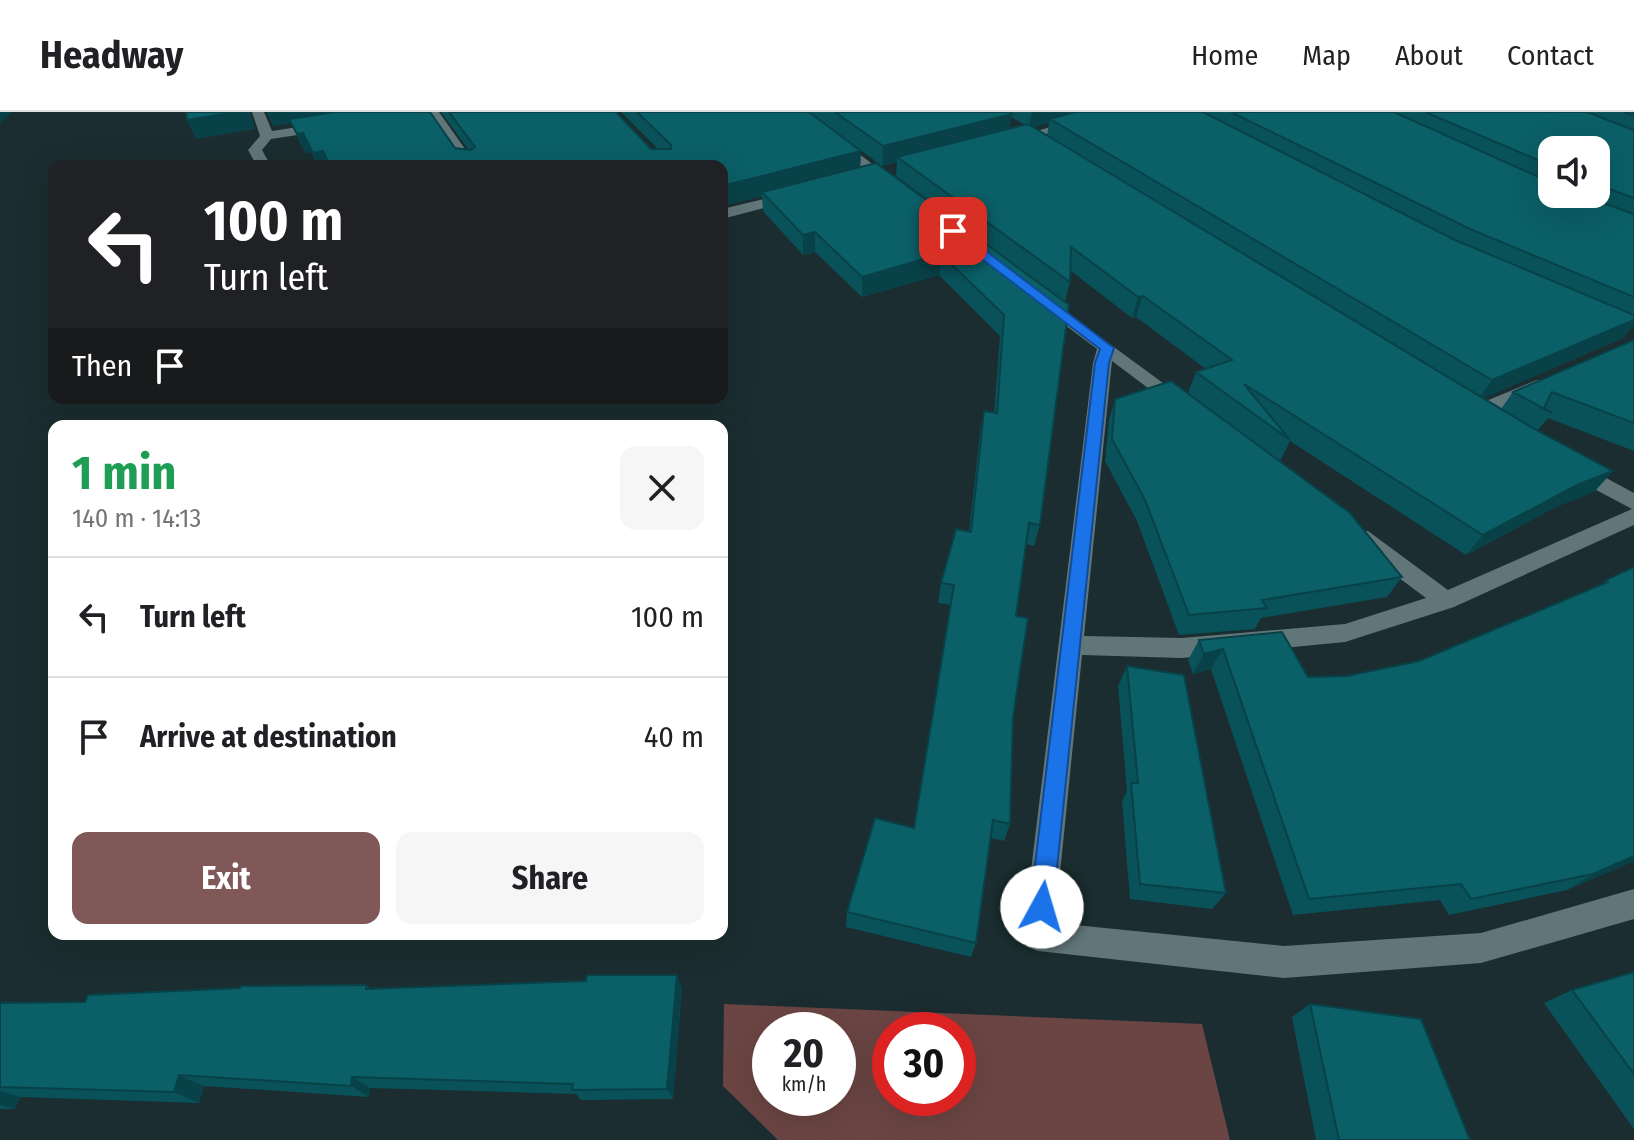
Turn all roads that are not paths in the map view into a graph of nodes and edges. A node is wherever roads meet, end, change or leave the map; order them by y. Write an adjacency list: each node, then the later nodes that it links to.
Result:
1 (258, 112): 7 (street)
2 (433, 112): 12 (street)
3 (796, 112): 14 (street)
4 (1119, 112): 8 (street)
5 (1002, 120): 8 (street)
6 (342, 124): 7 (street)
7 (267, 136): 11 (street)
8 (1028, 136): 9 (street); 10 (street)
9 (998, 144)
10 (1054, 152)
11 (261, 160)
12 (466, 160)
13 (808, 193): 15 (street)
14 (905, 194)
15 (728, 213)
16 (1024, 286): 17 (street)
17 (1107, 348): 20 (street); 26 (street)
18 (1548, 381): 19 (street)
19 (1476, 412)
20 (1195, 413)
21 (1555, 459): 22 (street)
22 (1634, 502)
23 (1634, 516): 25 (street)
24 (1346, 526): 25 (street)
25 (1446, 601): 26 (street)
26 (1071, 645): 27 (street)
27 (1634, 904)

